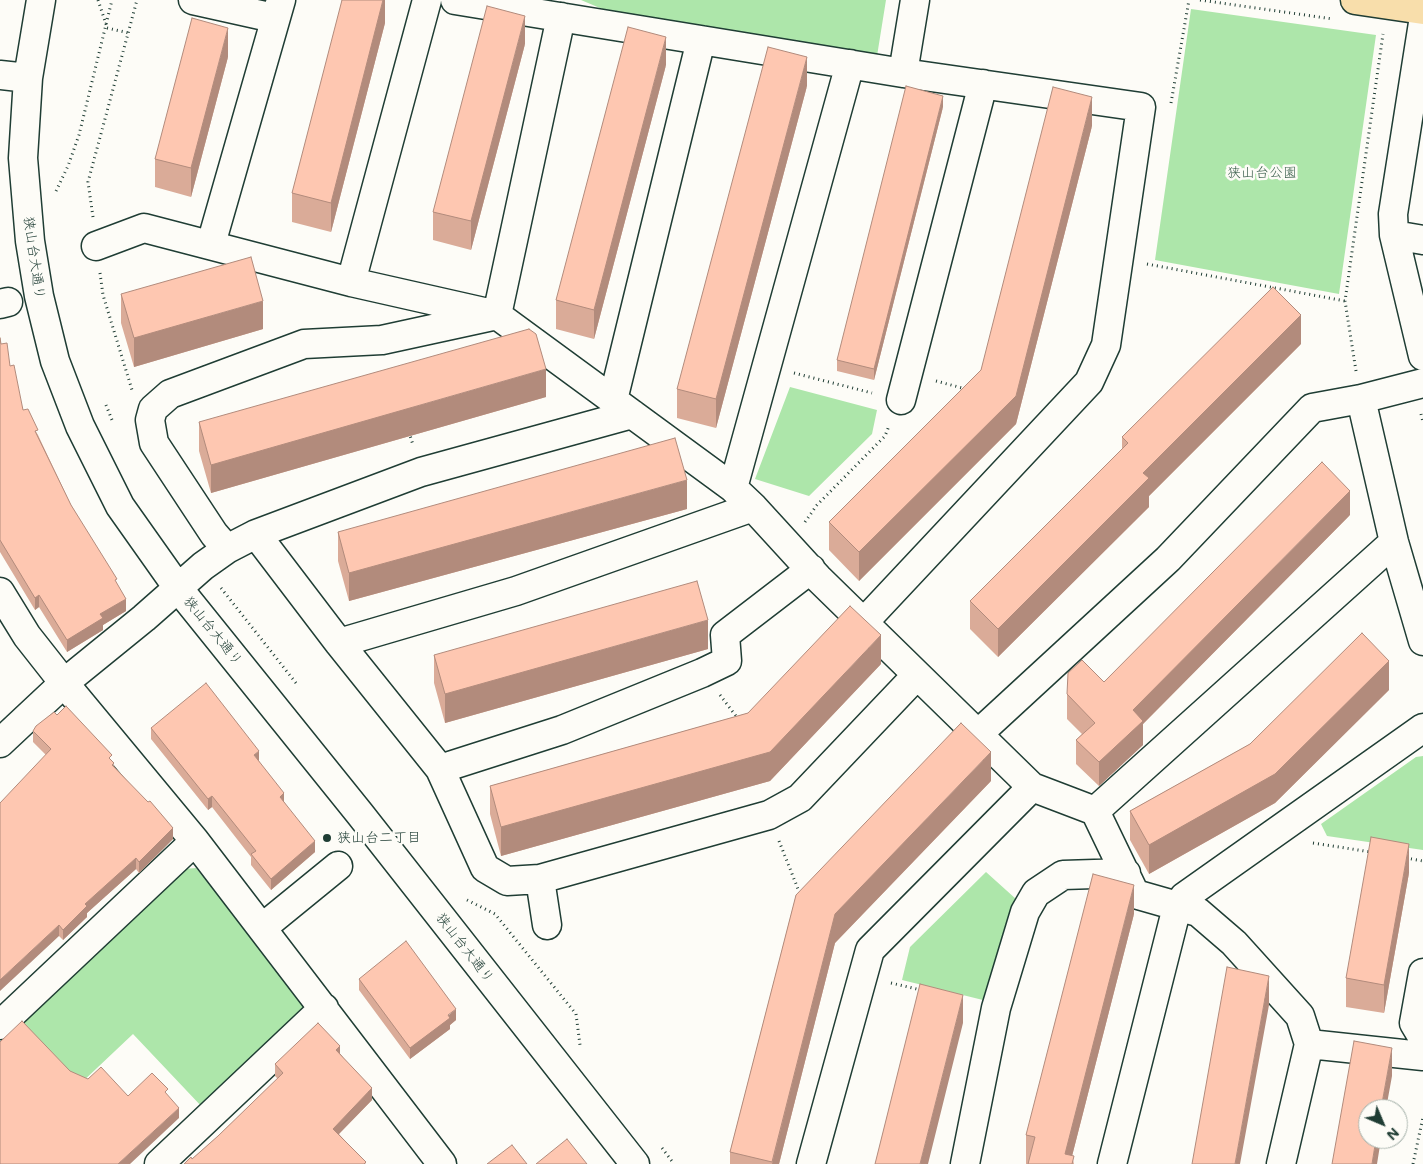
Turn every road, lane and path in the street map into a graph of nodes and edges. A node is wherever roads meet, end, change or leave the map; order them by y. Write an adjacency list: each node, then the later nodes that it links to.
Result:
1 (41, 0): 22 (street, 狭山台大通り)
2 (98, 0): 16 (path)
3 (112, 0): 16 (path)
4 (137, 0): 17 (path)
5 (192, 0): 12 (street)
6 (427, 0): 32 (street)
7 (455, 0): 11 (street)
8 (915, 0): 20 (street)
9 (1200, 0): 14 (path)
10 (1355, 0): 15 (main road)
11 (531, 6): 13 (street)
12 (278, 9): 29 (street)
13 (561, 16): 18 (street); 34 (street)
14 (1335, 19)
15 (1423, 21): 27 (street); 33 (path)
16 (107, 28): 17 (path); 25 (path)
17 (130, 33): 30 (path)
18 (701, 40): 19 (street); 43 (street)
19 (850, 64): 20 (street); 36 (street)
20 (903, 73): 23 (street)
21 (0, 75): 22 (street)
22 (28, 78): 56 (street, 狭山台大通り)
23 (983, 84): 31 (street); 37 (street)
24 (55, 181): 25 (path)
25 (56, 191): 26 (path)
26 (56, 200)
27 (1394, 235): 28 (street); 35 (street)
28 (1423, 240)
29 (212, 244): 30 (street); 32 (street)
30 (96, 246): 44 (path)
31 (1119, 258): 33 (path); 58 (street)
32 (350, 282): 34 (street)
33 (1345, 301): 40 (path)
34 (497, 315): 43 (street); 44 (street)
35 (1423, 356)
36 (766, 366): 42 (path); 48 (street)
37 (908, 373): 39 (path); 42 (street)
38 (1423, 383): 40 (street)
39 (974, 392)
40 (1361, 399): 51 (street); 67 (street)
41 (104, 400): 45 (path)
42 (902, 400): 52 (path)
43 (622, 407): 47 (street); 48 (street)
44 (153, 409): 53 (street)
45 (114, 425)
46 (407, 425): 47 (path)
47 (421, 472): 50 (street)
48 (733, 488): 49 (street)
49 (753, 507): 52 (street); 60 (street)
50 (256, 534): 53 (street); 60 (street)
51 (1394, 542): 59 (street); 71 (street)
52 (789, 546): 55 (street)
53 (227, 549): 54 (street)
54 (203, 566): 56 (street); 64 (path)
55 (810, 569): 58 (street); 61 (street)
56 (178, 588): 63 (street); 99 (street, 狭山台大通り)
57 (0, 592): 63 (street)
58 (864, 622): 62 (street)
59 (1423, 641)
60 (339, 642): 69 (street)
61 (702, 673): 65 (path); 69 (street)
62 (917, 675): 67 (street); 72 (street)
63 (64, 683): 68 (street); 74 (street)
64 (302, 691)
65 (745, 728)
66 (1423, 728): 73 (street)
67 (978, 734): 70 (street)
68 (0, 743)
69 (440, 768): 80 (street)
70 (1032, 787): 71 (street); 87 (street)
71 (1095, 812): 79 (street)
72 (769, 815): 80 (street); 82 (path)
73 (1295, 818): 75 (path); 83 (street)
74 (195, 841): 85 (street); 90 (street)
75 (1376, 853)
76 (1404, 858): 77 (path)
77 (1423, 861)
78 (338, 866): 85 (street)
79 (1126, 873): 83 (street); 102 (street)
80 (540, 879): 84 (street)
81 (462, 894): 93 (path)
82 (801, 896)
83 (1177, 907): 92 (street); 103 (street)
84 (547, 925)
85 (262, 928): 89 (street)
86 (1423, 973): 91 (street)
87 (864, 976): 88 (path); 101 (street)
88 (930, 992)
89 (324, 1008): 97 (street); 98 (street)
90 (0, 1025)
91 (1423, 1038)
92 (1309, 1044): 94 (street); 104 (street)
93 (586, 1052)
94 (1423, 1056)
95 (1423, 1117): 105 (path)
96 (656, 1142): 100 (path)
97 (159, 1164)
98 (442, 1164)
99 (635, 1164)
100 (674, 1164)
101 (811, 1164)
102 (965, 1164)
103 (1112, 1164)
104 (1281, 1164)
105 (1413, 1164)

